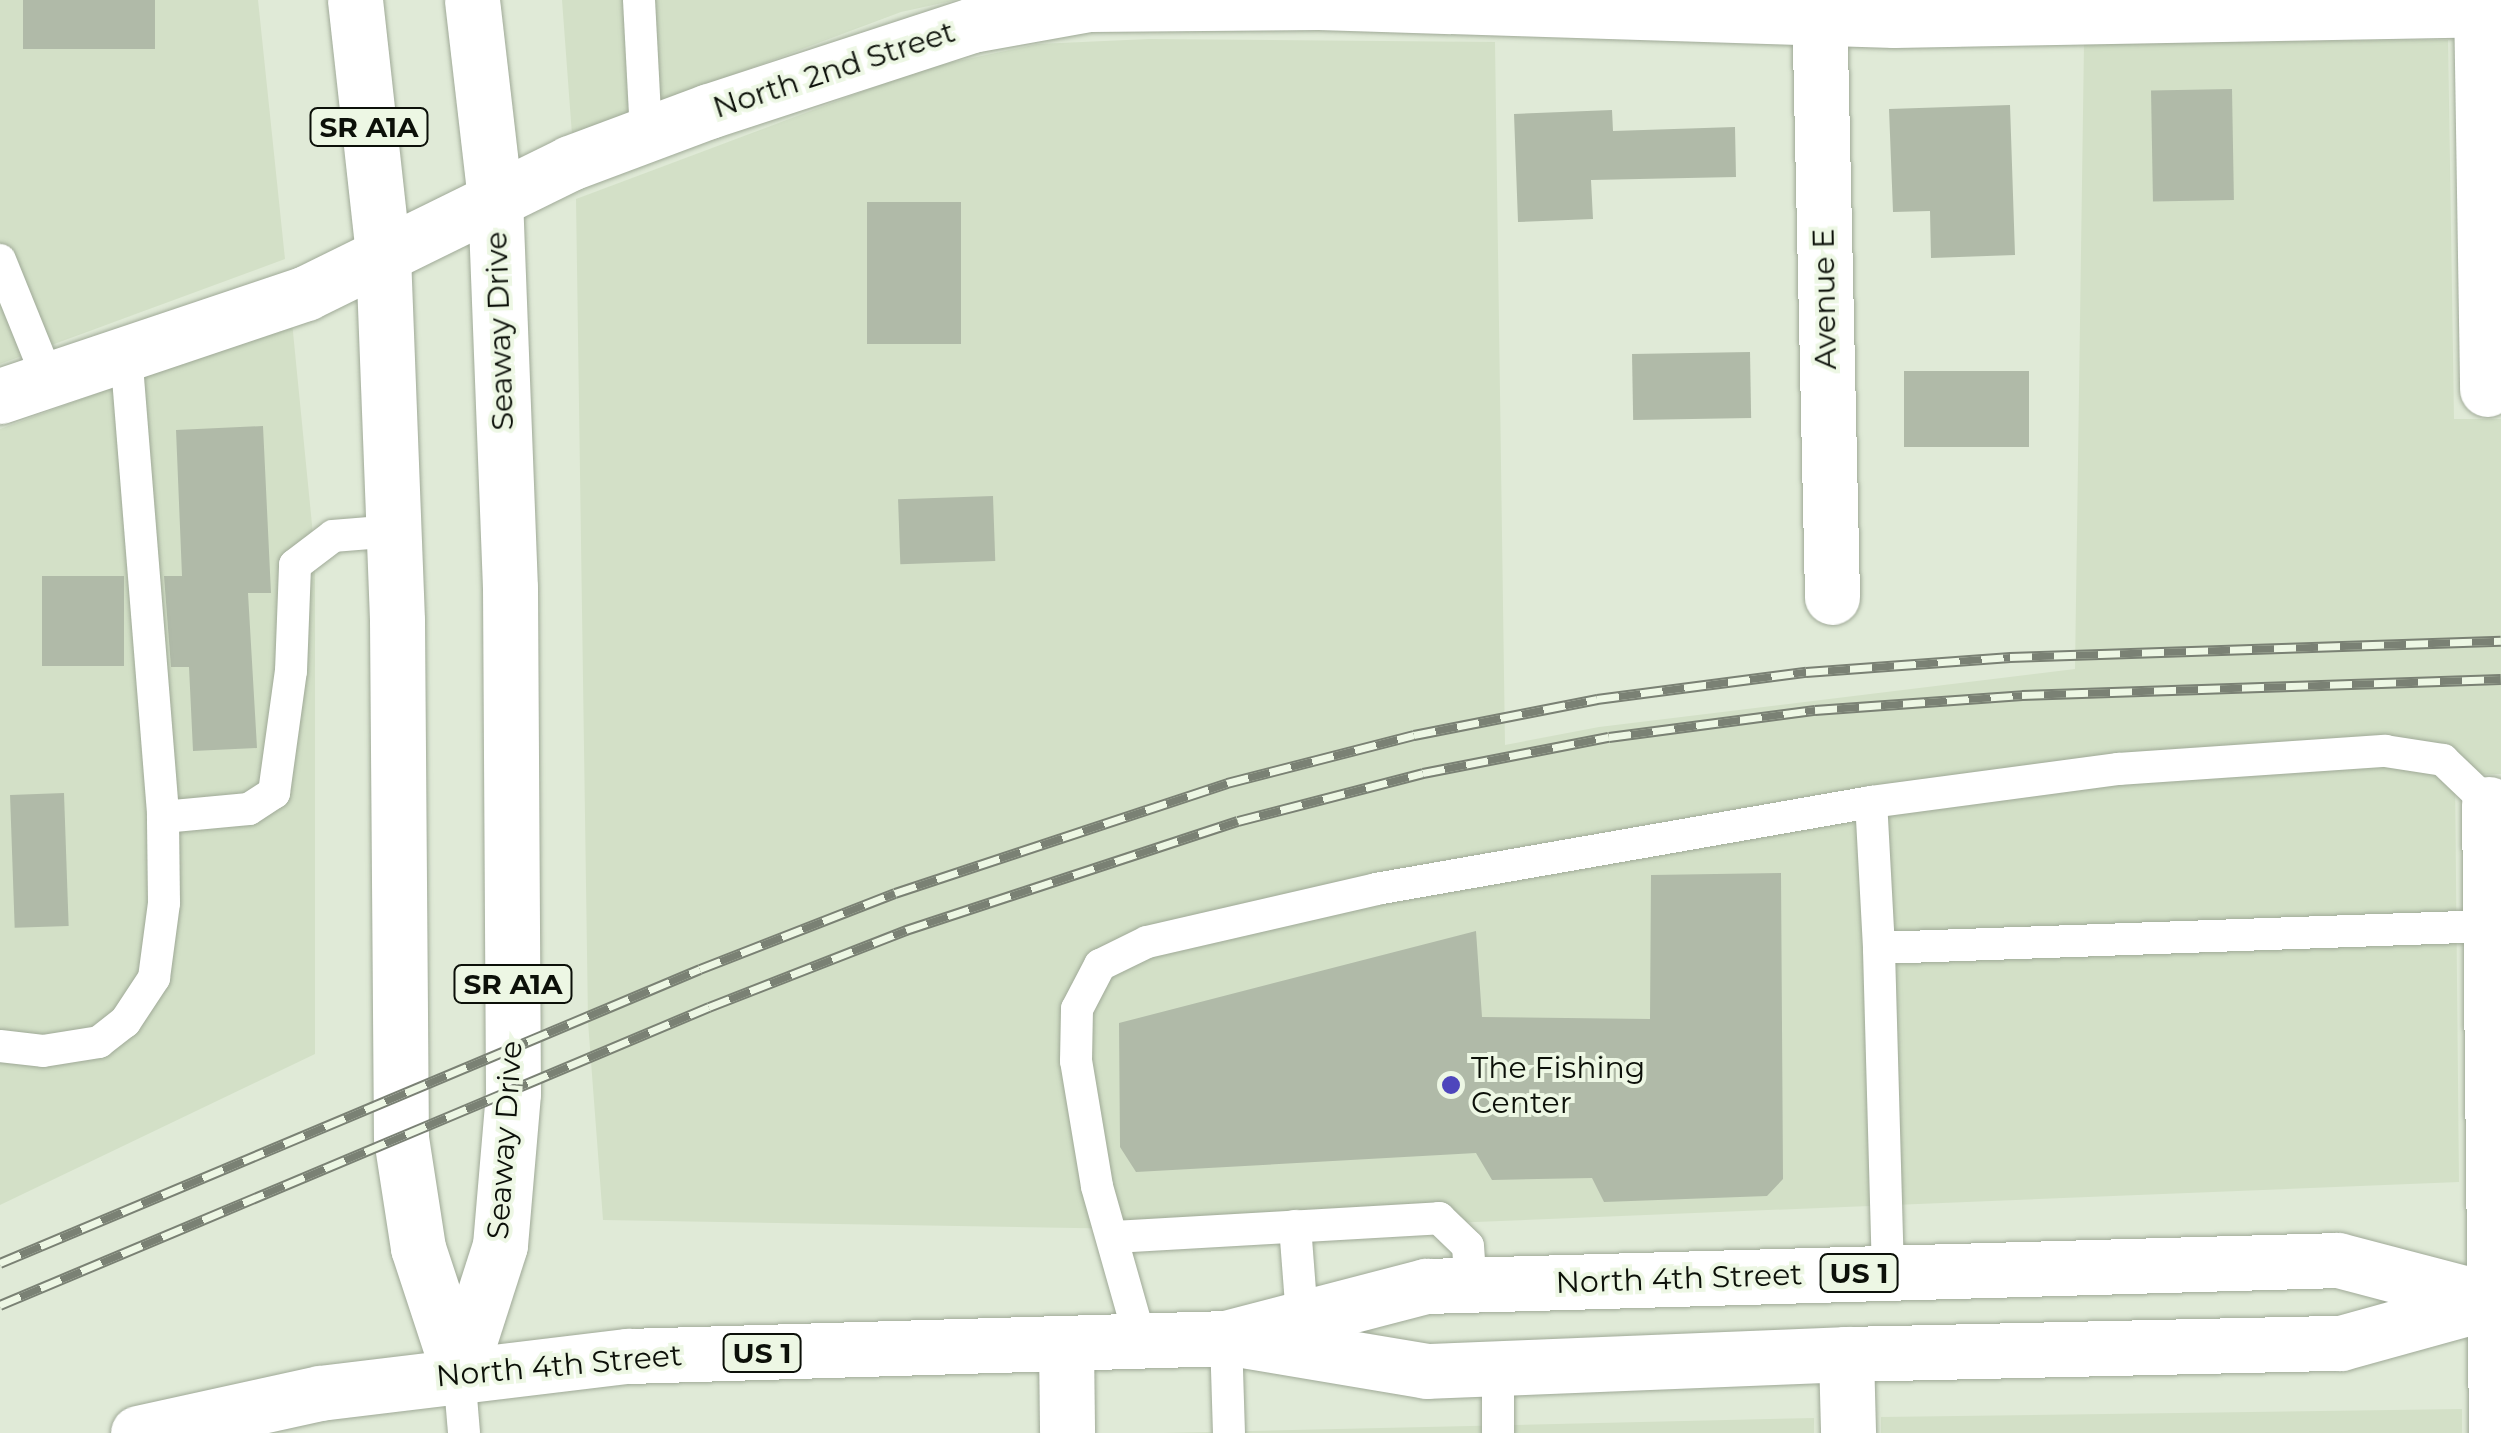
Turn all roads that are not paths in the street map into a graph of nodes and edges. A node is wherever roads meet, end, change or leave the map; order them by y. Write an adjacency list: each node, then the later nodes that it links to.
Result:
1 (356, 0): 9 (main road, SR A1A)
2 (472, 0): 8 (main road, Seaway Drive / SR A1A)
3 (639, 0): 7 (lane)
4 (1319, 1): 6 (main road, North 2nd Street); 7 (main road, North 2nd Street)
5 (2488, 6): 6 (main road, North 2nd Street); 13 (main road)
6 (1819, 10): 15 (main road, Avenue E)
7 (646, 134): 8 (main road, North 2nd Street)
8 (495, 199): 9 (main road, North 2nd Street); 33 (main road, Seaway Drive / SR A1A)
9 (383, 255): 11 (main road, North 2nd Street); 14 (main road, SR A1A)
10 (0, 260): 12 (lane)
11 (126, 353): 12 (main road, North 2nd Street); 18 (lane)
12 (24, 388)
13 (2488, 390)
14 (394, 531): 18 (lane); 33 (main road, SR A1A)
15 (1832, 597)
16 (1872, 802): 17 (lane); 20 (lane); 23 (lane)
17 (2489, 804): 19 (main road)
18 (163, 817): 21 (lane)
19 (2490, 926): 20 (lane); 26 (main road)
20 (1879, 948): 24 (lane)
21 (0, 1046)
22 (1295, 1226): 23 (lane); 25 (lane); 27 (lane)
23 (1114, 1237): 29 (lane)
24 (1888, 1272): 25 (main road, North 4th Street / US 1); 26 (main road, North 4th Street / US 1)
25 (1471, 1285): 27 (main road, North 4th Street / US 1)
26 (2497, 1301): 31 (main road, North 4th Street / US 1); 40 (main road)
27 (1302, 1318): 28 (main road, North 4th Street / US 1)
28 (1226, 1338): 29 (main road, North 4th Street / US 1); 32 (main road, North 4th Street / US 1); 37 (lane)
29 (1141, 1342): 30 (main road, North 4th Street / US 1)
30 (1066, 1345): 33 (main road, North 4th Street / US 1); 36 (main road)
31 (1846, 1354): 32 (main road, North 4th Street / US 1); 39 (main road)
32 (1498, 1368): 38 (lane)
33 (460, 1373): 34 (main road, North 4th Street / US 1); 35 (lane)
34 (138, 1433)
35 (464, 1433)
36 (1067, 1433)
37 (1228, 1433)
38 (1498, 1433)
39 (1848, 1433)
40 (2496, 1433)

